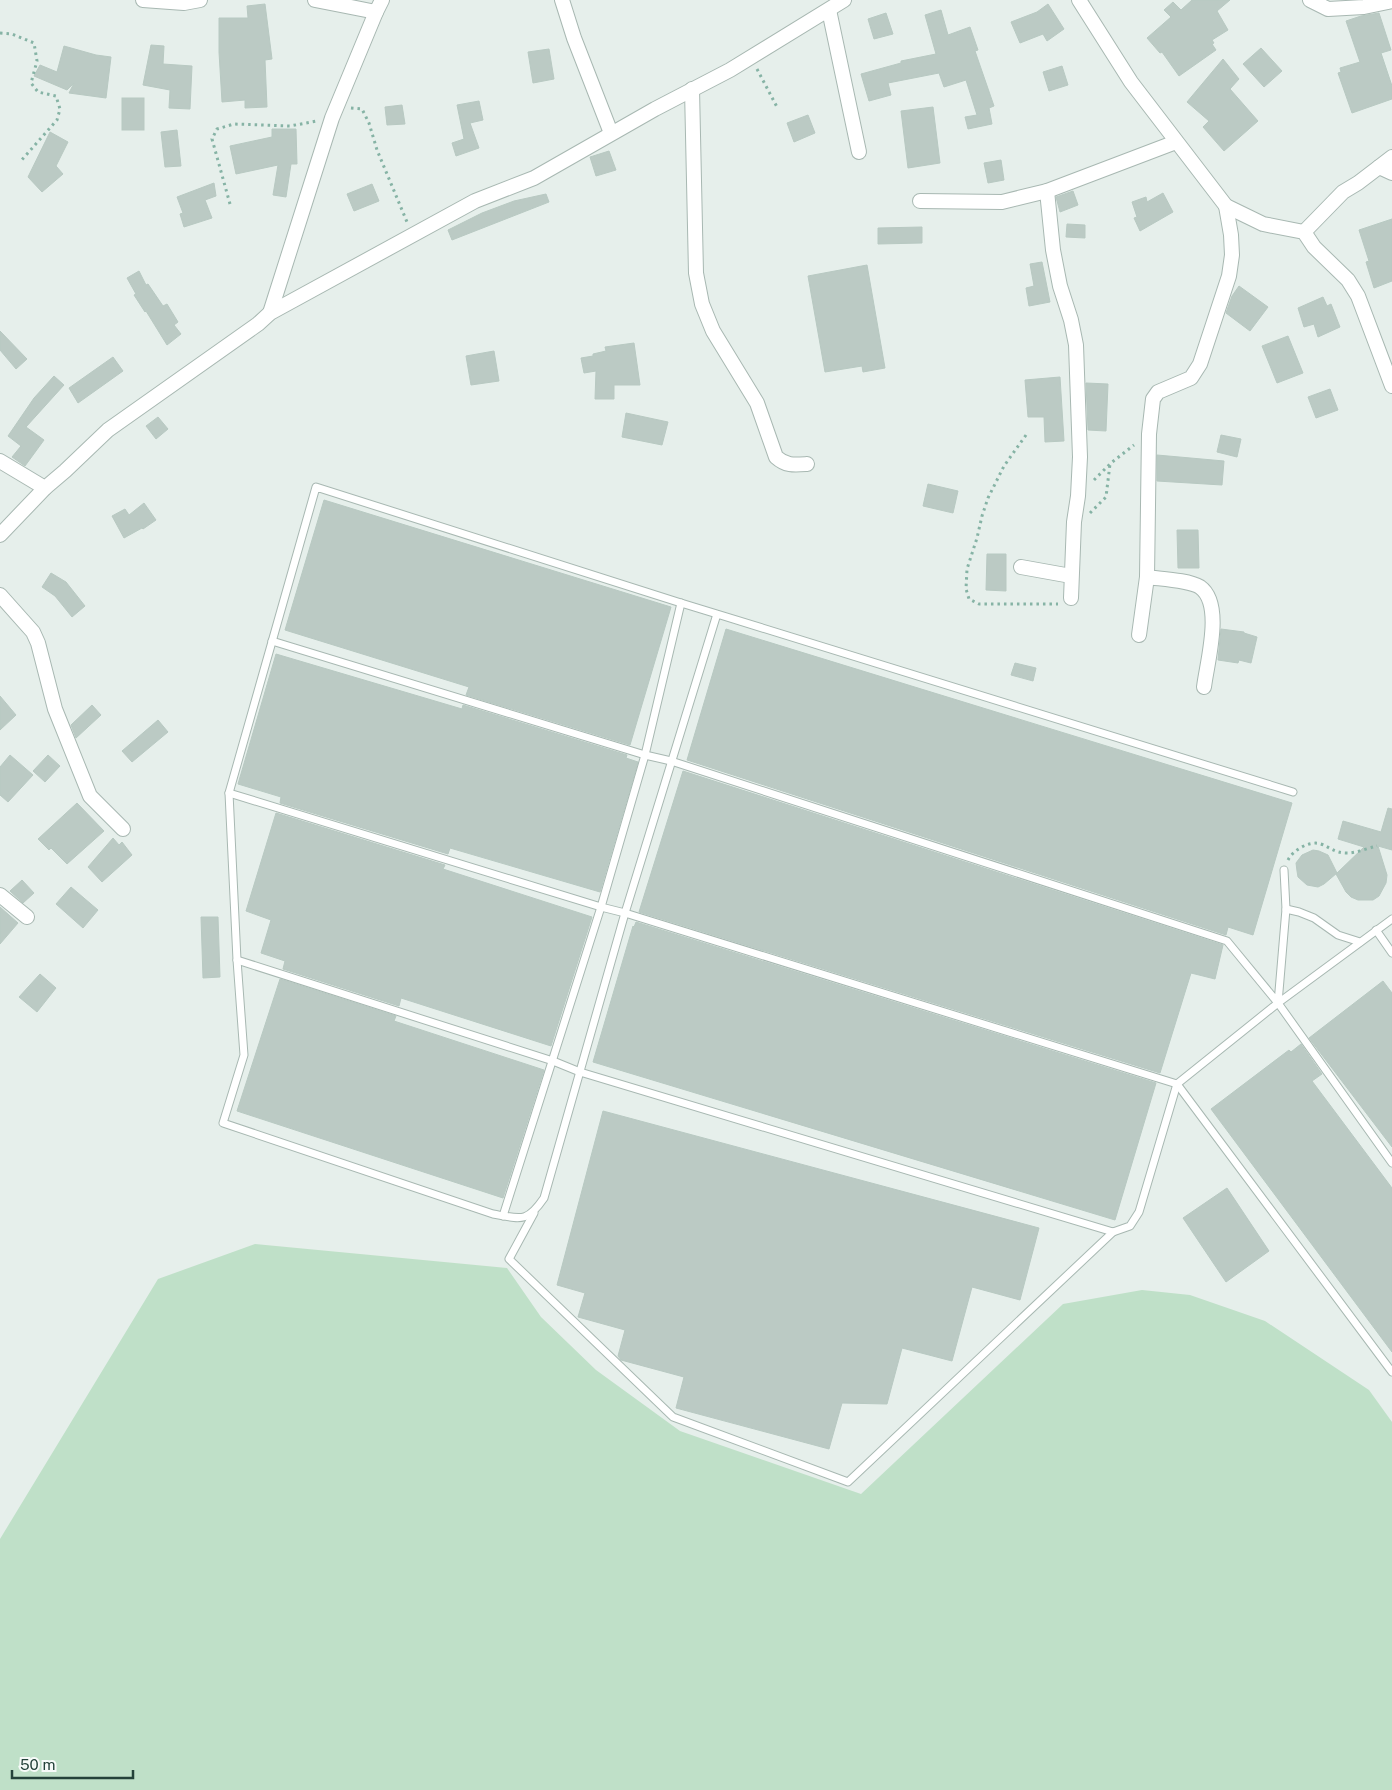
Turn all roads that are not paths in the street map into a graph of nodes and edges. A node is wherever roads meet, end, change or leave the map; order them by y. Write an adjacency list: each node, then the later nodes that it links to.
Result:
1 (144, 0): 2 (street)
2 (200, 0)
3 (315, 0): 9 (street)
4 (562, 0): 12 (street)
5 (844, 0): 10 (street)
6 (1079, 0): 13 (street)
7 (1310, 0): 8 (street)
8 (1392, 1)
9 (379, 6): 22 (street)
10 (829, 10): 11 (street); 14 (street)
11 (692, 89): 12 (street); 25 (street)
12 (611, 133): 22 (street)
13 (1176, 142): 18 (street); 20 (street)
14 (859, 152)
15 (1392, 156): 16 (street)
16 (1379, 167): 17 (street); 21 (street)
17 (1392, 174)
18 (1047, 191): 19 (street); 29 (street)
19 (920, 201)
20 (1226, 206): 21 (street); 30 (street)
21 (1304, 232): 23 (street)
22 (270, 313): 26 (street)
23 (1392, 386)
24 (0, 461): 26 (street)
25 (807, 464)
26 (45, 488): 27 (street)
27 (0, 535)
28 (1021, 567): 29 (street)
29 (1071, 576): 32 (street)
30 (1147, 577): 35 (street); 37 (street)
31 (0, 595): 42 (street)
32 (1071, 598)
33 (681, 603): 34 (lane); 36 (lane); 38 (lane)
34 (717, 614): 39 (lane); 40 (lane)
35 (1140, 635)
36 (272, 641): 38 (lane); 41 (lane)
37 (1204, 686)
38 (645, 755): 39 (lane); 45 (lane)
39 (671, 761): 47 (lane); 54 (lane)
40 (1292, 792)
41 (229, 793): 45 (lane); 53 (lane)
42 (123, 829)
43 (1284, 870): 46 (lane)
44 (0, 895): 48 (street)
45 (601, 907): 47 (lane); 55 (lane)
46 (1286, 909): 51 (lane); 54 (lane)
47 (625, 913): 56 (lane); 57 (lane)
48 (27, 917)
49 (1392, 919): 50 (lane)
50 (1376, 930): 51 (lane); 52 (lane)
51 (1360, 942): 54 (lane)
52 (1392, 953)
53 (237, 960): 55 (lane); 60 (lane)
54 (1278, 1003): 57 (lane); 58 (lane)
55 (553, 1061): 56 (lane); 60 (lane)
56 (580, 1072): 59 (lane); 61 (lane)
57 (1177, 1084): 61 (lane); 62 (lane)
58 (1392, 1163)
59 (534, 1213): 60 (lane); 61 (lane)
60 (503, 1216)
61 (1113, 1232)
62 (1391, 1367)

